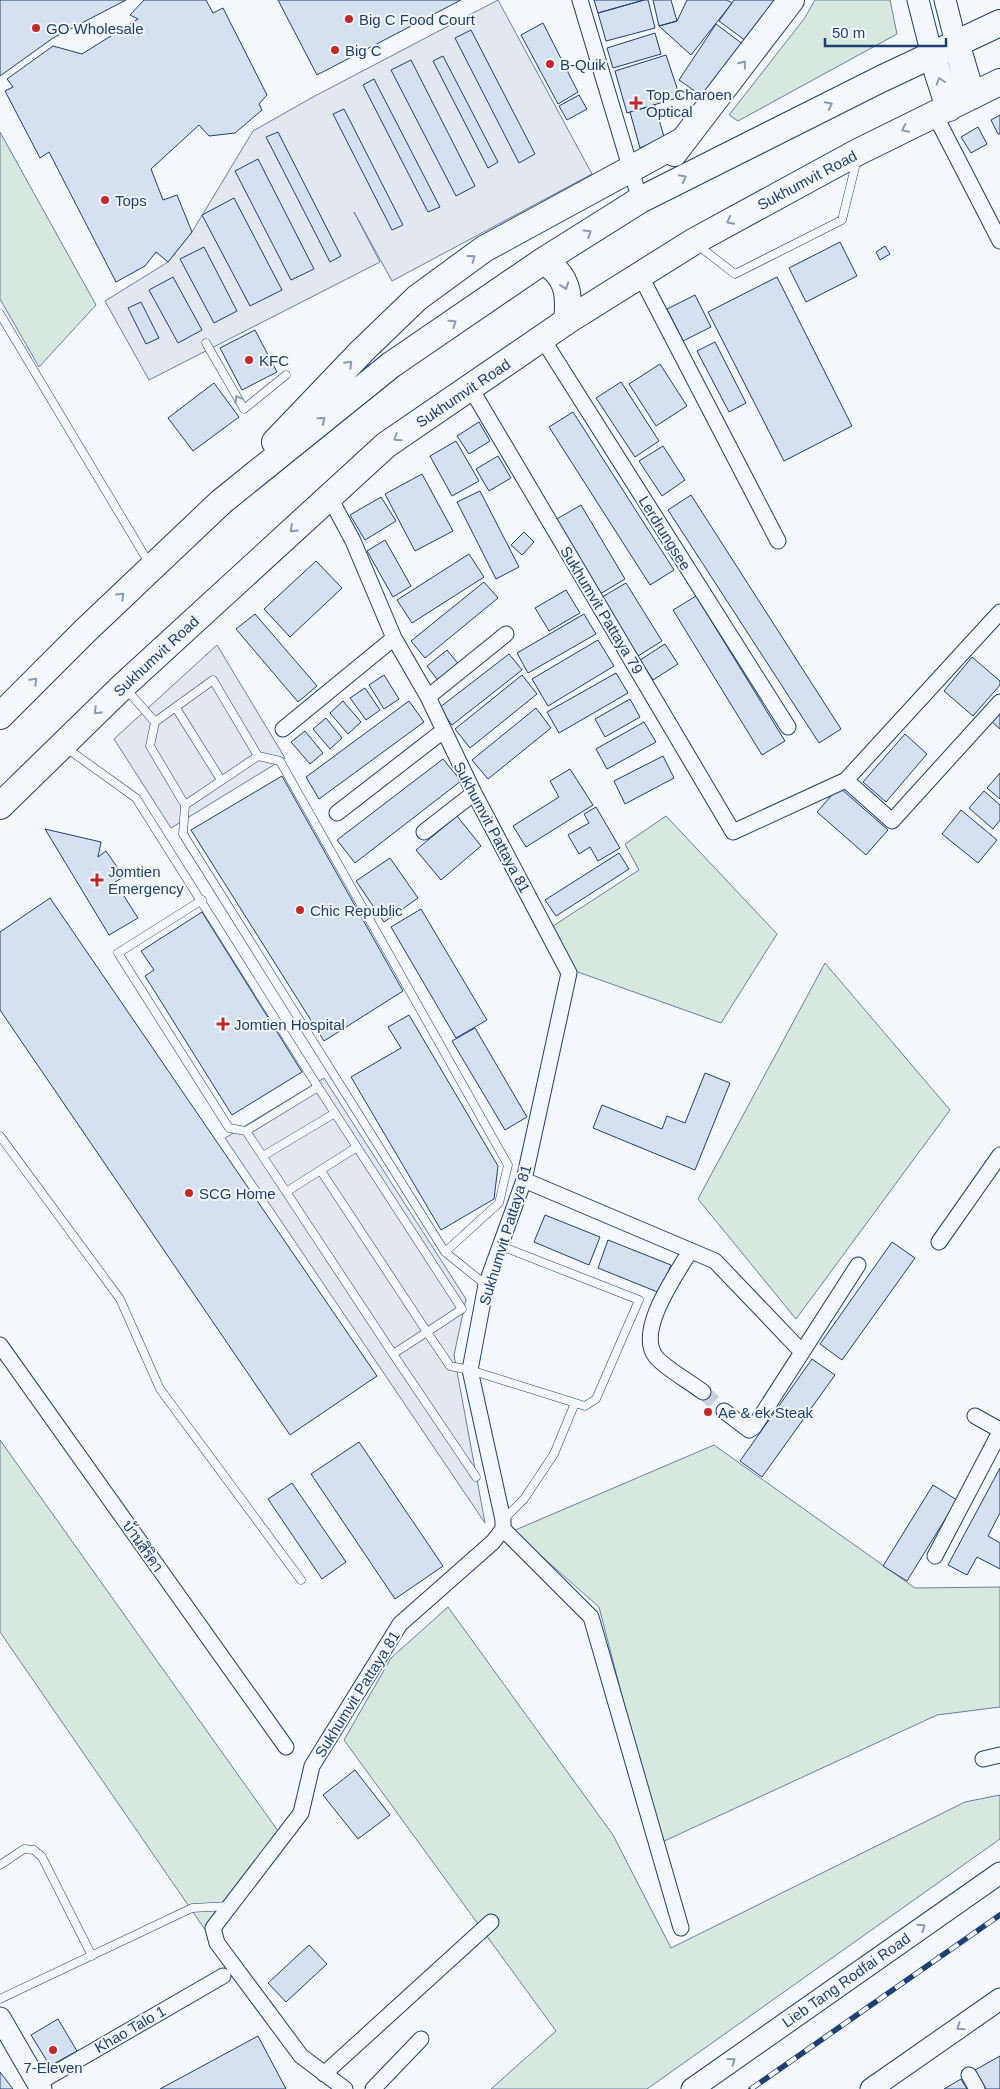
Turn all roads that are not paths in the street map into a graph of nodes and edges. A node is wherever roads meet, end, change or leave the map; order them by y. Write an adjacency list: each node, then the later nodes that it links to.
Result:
1 (580, 0): 13 (street)
2 (791, 0): 11 (highway, one-way to 2)
3 (918, 0): 7 (street)
4 (945, 0): 6 (street)
5 (1000, 23): 6 (highway)
6 (956, 44): 7 (highway); 9 (highway)
7 (932, 55): 10 (highway, one-way to 7); 14 (highway, one-way to 7)
8 (1000, 82): 9 (highway, Sukhumvit Road)
9 (972, 96): 10 (highway, Sukhumvit Road)
10 (942, 111): 12 (highway, Sukhumvit Road, one-way to 12); 15 (street)
11 (684, 140): 13 (highway); 14 (highway)
12 (858, 152): 16 (highway, Sukhumvit Road, one-way to 16); 16 (lane)
13 (631, 168): 14 (street); 26 (highway, one-way to 13)
14 (640, 200): 17 (highway, one-way to 14)
15 (1000, 241)
16 (693, 242): 18 (highway, Sukhumvit Road)
17 (543, 261): 20 (highway, one-way to 20); 26 (highway, one-way to 17)
18 (640, 275): 20 (highway, Sukhumvit Road); 27 (street)
19 (0, 314): 28 (lane)
20 (567, 321): 21 (highway, Sukhumvit Road)
21 (542, 338): 24 (highway, Sukhumvit Road); 38 (street, Lerdrungsee)
22 (206, 343): 23 (lane, one-way to 22)
23 (286, 375)
24 (470, 387): 25 (highway, Sukhumvit Road, one-way to 25); 44 (street, Sukhumvit Pattaya 79)
25 (329, 496): 31 (street, Sukhumvit Pattaya 81); 32 (highway, Sukhumvit Road, one-way to 32)
26 (221, 502): 28 (highway)
27 (778, 541)
28 (151, 568): 36 (highway, one-way to 28)
29 (1000, 612): 44 (street)
30 (506, 634): 33 (street)
31 (394, 638): 33 (street, Sukhumvit Pattaya 81); 39 (street)
32 (123, 686): 37 (lane); 41 (highway, Sukhumvit Road, one-way to 41)
33 (428, 697): 40 (street, Sukhumvit Pattaya 81)
34 (1000, 702): 44 (street)
35 (176, 708): 37 (lane); 42 (lane); 43 (lane)
36 (0, 716)
37 (154, 722): 46 (lane)
38 (788, 727)
39 (283, 729)
40 (443, 731): 45 (street, Sukhumvit Pattaya 81); 48 (street)
41 (61, 745): 47 (highway, Sukhumvit Road); 50 (lane)
42 (258, 756): 43 (lane); 64 (lane)
43 (221, 780): 46 (lane)
44 (846, 780)
45 (474, 793): 49 (street); 59 (street, Sukhumvit Pattaya 81)
46 (185, 805): 64 (lane)
47 (0, 806)
48 (337, 813)
49 (424, 832)
50 (202, 900): 51 (lane); 53 (lane)
51 (318, 1087): 52 (lane); 53 (lane)
52 (335, 1113): 55 (lane); 57 (lane)
53 (246, 1131): 57 (lane)
54 (0, 1136): 80 (lane)
55 (357, 1147): 58 (lane); 67 (lane)
56 (1000, 1155): 61 (street)
57 (263, 1156): 60 (lane)
58 (321, 1171): 60 (lane); 67 (lane)
59 (524, 1180): 62 (street, Sukhumvit Pattaya 81); 63 (street)
60 (286, 1192): 70 (lane)
61 (939, 1242)
62 (500, 1246): 66 (street, Sukhumvit Pattaya 81); 73 (lane)
63 (690, 1251): 69 (street); 72 (street)
64 (445, 1252): 66 (lane)
65 (858, 1265): 69 (street)
66 (486, 1285): 71 (street, Sukhumvit Pattaya 81)
67 (427, 1332): 70 (lane); 71 (lane)
68 (0, 1345): 81 (street, บ้านสิริคา)
69 (802, 1352): 74 (street)
70 (394, 1354): 77 (lane)
71 (470, 1370): 73 (lane); 78 (street, Sukhumvit Pattaya 81)
72 (703, 1392)
73 (575, 1403): 78 (lane)
74 (724, 1411)
75 (975, 1416): 76 (street)
76 (1000, 1431): 79 (street)
77 (476, 1477)
78 (503, 1524): 86 (street, Sukhumvit Pattaya 81); 88 (street)
79 (935, 1556)
80 (301, 1580)
81 (286, 1747)
82 (1000, 1755): 83 (street)
83 (983, 1759)
84 (0, 1865): 89 (lane)
85 (1000, 1873): 100 (street, Lieb Tang Rodfai Road, one-way to 85)
86 (230, 1906): 89 (lane); 95 (street, Sukhumvit Pattaya 81)
87 (491, 1922): 95 (street)
88 (681, 1928)
89 (92, 1956): 91 (lane)
90 (223, 1976): 97 (street, Khao Talo 1)
91 (0, 1999)
92 (1000, 1999): 101 (street, one-way to 101)
93 (0, 2018): 97 (street)
94 (422, 2039): 99 (street)
95 (324, 2074): 98 (street, Sukhumvit Pattaya 81)
96 (969, 2075): 102 (street)
97 (40, 2086)
98 (346, 2089)
99 (373, 2089)
100 (692, 2089)
101 (871, 2089)
102 (977, 2089)

